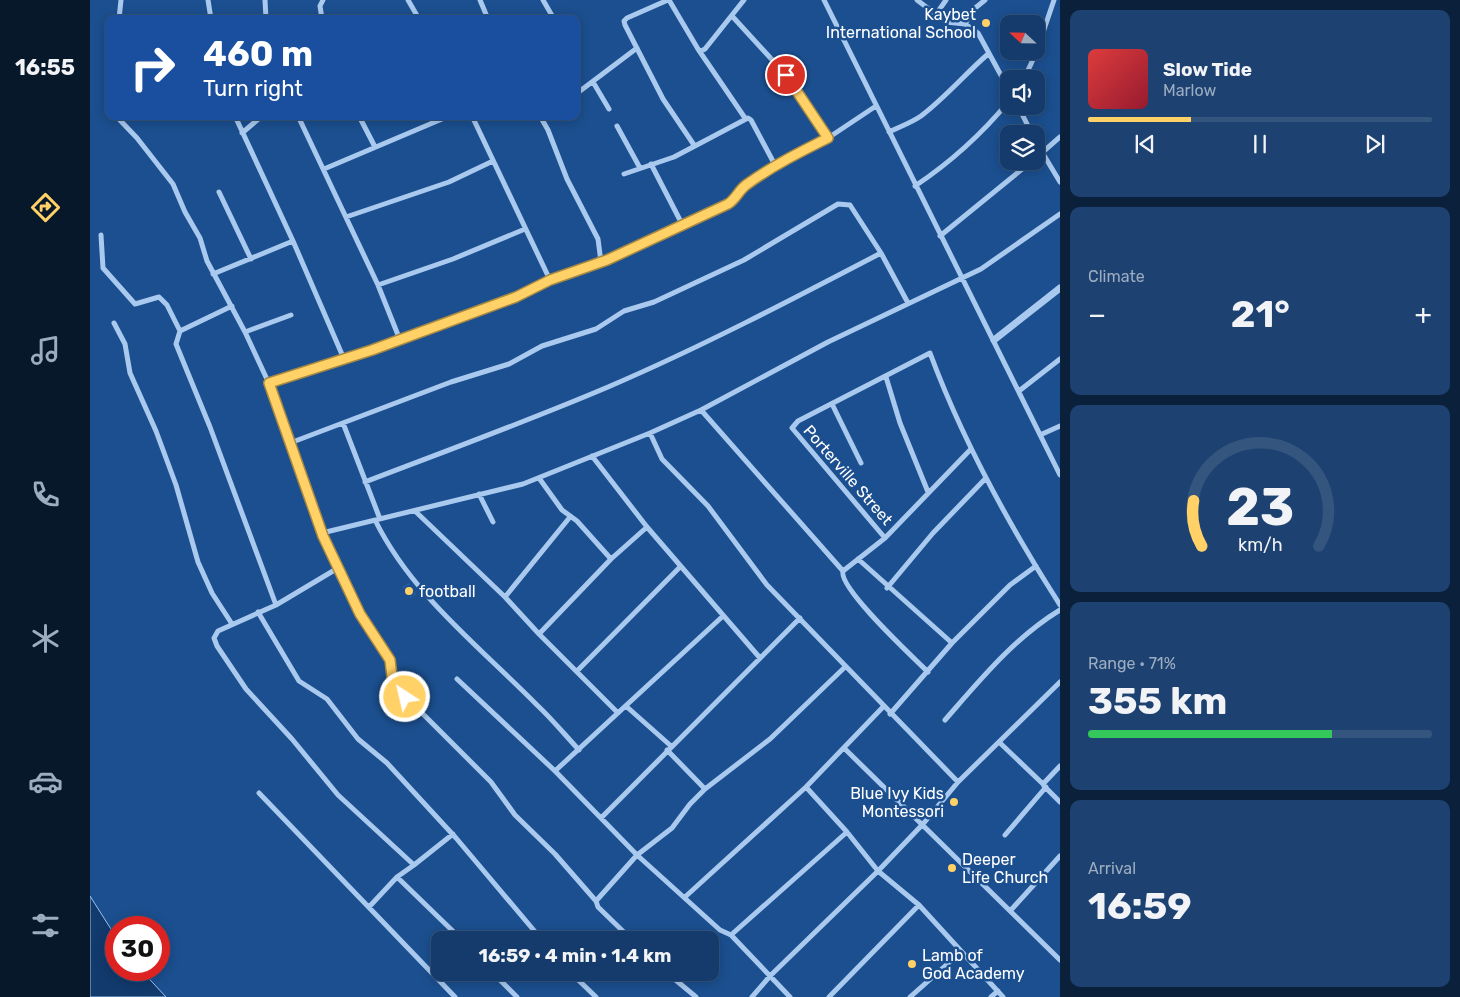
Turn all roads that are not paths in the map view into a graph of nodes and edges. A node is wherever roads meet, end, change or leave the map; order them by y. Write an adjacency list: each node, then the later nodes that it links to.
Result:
1 (121, 0): 16 (street)
2 (208, 0): 17 (street)
3 (265, 0): 18 (street)
4 (323, 0): 19 (street)
5 (408, 0): 20 (street)
6 (480, 0): 21 (street)
7 (543, 0): 22 (street)
8 (669, 0): 25 (street); 26 (street)
9 (744, 0): 23 (street)
10 (824, 0): 32 (street)
11 (917, 0): 15 (street)
12 (946, 0): 15 (street)
13 (985, 0): 24 (street)
14 (1054, 0): 28 (street)
15 (936, 13): 24 (street)
16 (119, 15)
17 (210, 15)
18 (266, 15)
19 (321, 15)
20 (417, 15)
21 (486, 15)
22 (552, 15)
23 (732, 16): 26 (street); 48 (street)
24 (965, 24): 27 (street)
25 (637, 48): 30 (street); 49 (street)
26 (701, 52): 35 (street)
27 (988, 54): 29 (street); 45 (street)
28 (1028, 70)
29 (1000, 75)
30 (593, 82): 31 (street); 33 (street)
31 (580, 91)
32 (876, 106): 45 (street); 48 (street)
33 (609, 109)
34 (1000, 111): 61 (street)
35 (745, 118): 49 (street); 55 (street)
36 (120, 120): 73 (street)
37 (236, 120): 46 (street)
38 (257, 120): 46 (street)
39 (300, 120): 57 (street)
40 (361, 120): 50 (street)
41 (439, 120): 50 (street)
42 (474, 120): 53 (street)
43 (542, 120): 72 (street)
44 (617, 126): 56 (street)
45 (889, 132): 61 (street)
46 (242, 133): 69 (street)
47 (1060, 136): 51 (street)
48 (828, 138): 55 (street)
49 (694, 146): 54 (street)
50 (375, 147): 57 (street)
51 (1045, 150)
52 (1045, 158): 60 (street)
53 (493, 161): 64 (street); 66 (street)
54 (651, 164): 56 (street); 65 (street)
55 (775, 165): 65 (street)
56 (640, 168): 59 (street)
57 (324, 169): 64 (street)
58 (1021, 170): 68 (street)
59 (624, 174)
60 (1060, 182)
61 (915, 186): 68 (street)
62 (220, 192): 71 (street)
63 (1060, 214): 74 (street)
64 (346, 217): 76 (street)
65 (682, 224): 72 (street)
66 (525, 229): 75 (street); 76 (street)
67 (101, 235): 82 (street)
68 (940, 236): 74 (street)
69 (293, 240): 71 (street); 86 (street)
70 (881, 253): 78 (street); 93 (street); 104 (street)
71 (251, 259): 73 (street)
72 (601, 262): 75 (street)
73 (214, 274): 79 (street)
74 (961, 278): 78 (street); 85 (street)
75 (550, 280): 84 (street)
76 (378, 285): 84 (street)
77 (1060, 288): 85 (street)
78 (908, 303): 92 (street)
79 (232, 306): 82 (street); 83 (street)
80 (291, 315): 83 (street)
81 (114, 323): 128 (street)
82 (180, 330): 122 (street)
83 (245, 332): 89 (street)
84 (400, 340): 86 (street)
85 (994, 340): 90 (street)
86 (344, 359): 89 (street)
87 (1060, 359): 90 (street)
88 (886, 377): 91 (street); 98 (street); 105 (street)
89 (269, 383): 97 (street)
90 (1019, 391): 96 (street)
91 (832, 404): 100 (street); 113 (street, Porterville Street)
92 (701, 410): 95 (street); 119 (street)
93 (343, 423): 97 (street); 104 (street)
94 (1060, 426): 96 (street)
95 (650, 433): 99 (street); 127 (street)
96 (1040, 435): 101 (street)
97 (290, 442): 112 (street)
98 (972, 449): 103 (street); 105 (street)
99 (592, 456): 102 (street); 111 (street)
100 (861, 463)
101 (1060, 475)
102 (539, 478): 106 (street); 108 (street)
103 (986, 478): 116 (street); 120 (street)
104 (365, 482): 109 (street)
105 (928, 492): 113 (street)
106 (479, 494): 107 (street); 110 (street)
107 (415, 511): 109 (street); 121 (street)
108 (570, 517): 114 (street); 121 (street)
109 (377, 520): 112 (street); 145 (street)
110 (493, 522)
111 (646, 527): 114 (street); 117 (street)
112 (322, 533): 118 (street)
113 (885, 538): 115 (street)
114 (611, 559): 129 (street)
115 (858, 560): 119 (street); 120 (street)
116 (1036, 566): 123 (street); 130 (street)
117 (680, 567): 126 (street); 133 (street)
118 (338, 568): 122 (street); 165 (street)
119 (843, 571): 134 (street)
120 (887, 588): 130 (street)
121 (505, 596): 129 (street)
122 (276, 604): 125 (street)
123 (1060, 605)
124 (1060, 610): 141 (street)
125 (258, 612): 128 (street); 157 (street)
126 (723, 616): 131 (street); 137 (street)
127 (800, 618): 131 (street); 132 (street)
128 (232, 624): 161 (street)
129 (539, 634): 133 (street)
130 (952, 643): 134 (street)
131 (760, 658): 143 (street)
132 (845, 667): 138 (street); 151 (street)
133 (577, 671): 139 (street)
134 (928, 672): 140 (street)
135 (457, 679): 147 (street)
136 (1060, 682): 142 (street)
137 (626, 707): 139 (street); 143 (street)
138 (883, 707): 140 (street); 144 (street)
139 (618, 713): 145 (street)
140 (890, 714): 148 (street)
141 (945, 720)
142 (999, 742): 148 (street); 150 (street)
143 (669, 748): 151 (street); 154 (street)
144 (844, 748): 149 (street); 155 (street)
145 (579, 750): 147 (street)
146 (1060, 766): 150 (street)
147 (555, 771): 154 (street)
148 (958, 782): 155 (street)
149 (806, 786): 156 (street); 164 (street)
150 (1044, 786): 153 (street); 158 (street)
151 (705, 790): 159 (street)
152 (259, 793): 167 (street)
153 (1060, 802)
154 (601, 818): 159 (street)
155 (923, 824): 162 (street); 168 (street)
156 (847, 832): 162 (street); 172 (street)
157 (453, 834): 161 (street); 170 (street)
158 (1005, 835)
159 (637, 855): 164 (street); 165 (street)
160 (1060, 856): 168 (street)
161 (414, 865): 163 (street)
162 (878, 871): 166 (street); 175 (street)
163 (397, 878): 167 (street); 169 (street)
164 (685, 897): 172 (street)
165 (596, 901): 171 (street)
166 (919, 905): 173 (street); 186 (street)
167 (368, 907): 180 (street)
168 (1010, 910): 174 (street)
169 (453, 931)
170 (534, 931)
171 (622, 931)
172 (731, 935): 175 (street)
173 (961, 952): 179 (street); 187 (street)
174 (1060, 960)
175 (770, 976): 184 (street); 185 (street)
176 (501, 981): 181 (street)
177 (579, 981): 182 (street)
178 (677, 981): 183 (street)
179 (998, 991): 188 (street); 189 (street)
180 (455, 997)
181 (517, 997)
182 (596, 997)
183 (696, 997)
184 (752, 997)
185 (790, 997)
186 (829, 997)
187 (910, 997)
188 (991, 997)
189 (1003, 997)

